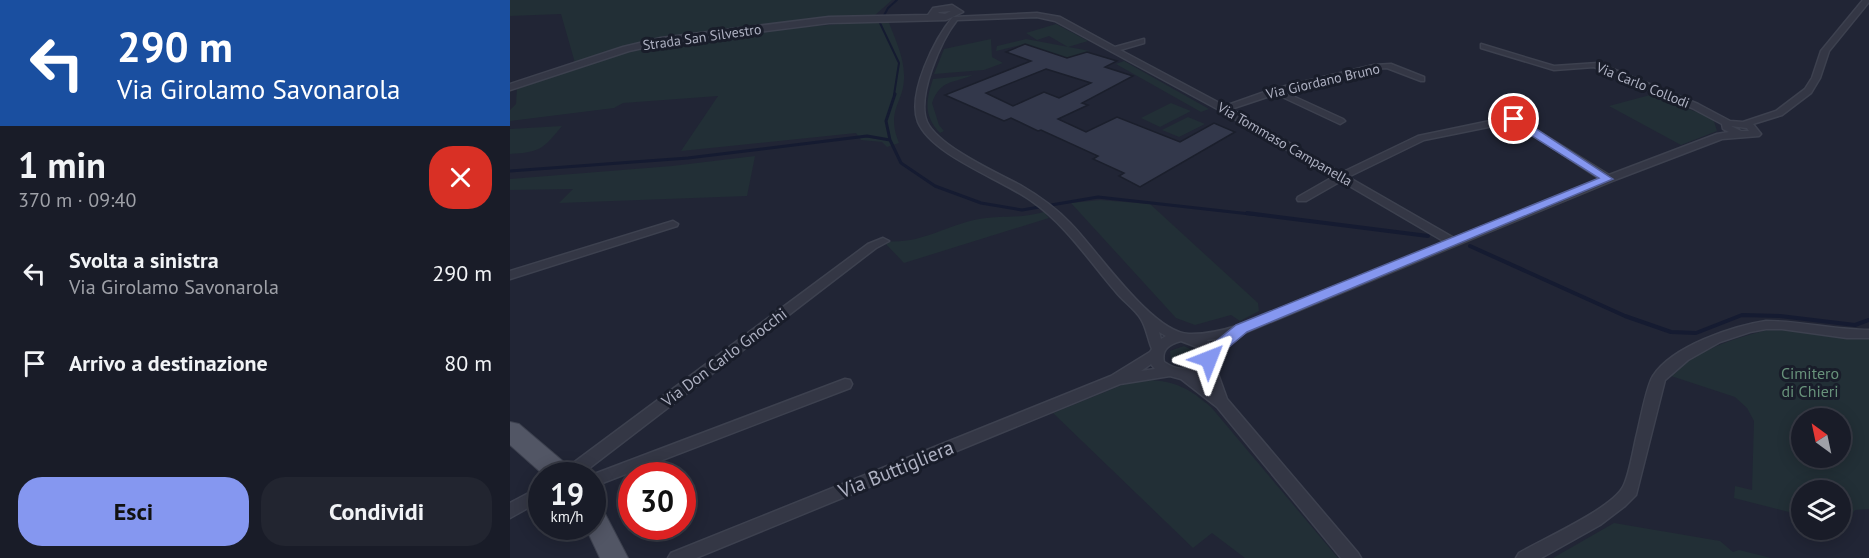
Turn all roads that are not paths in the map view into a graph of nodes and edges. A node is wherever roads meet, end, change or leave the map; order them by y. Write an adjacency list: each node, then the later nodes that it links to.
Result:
1 (962, 1): 3 (street, Strada San Silvestro); 3 (street, Strada San Silvestro)
2 (1866, 1): 12 (street)
3 (947, 15): 6 (street, Via Tommaso Campanella); 8 (street, Strada San Silvestro); 21 (street)
4 (1141, 40): 6 (street)
5 (1484, 46): 13 (street, Via Carlo Collodi)
6 (1116, 49): 10 (street, Via Tommaso Campanella)
7 (1422, 79): 9 (street, Via Giordano Bruno)
8 (510, 87)
9 (1276, 91): 10 (street, Via Giordano Bruno); 11 (street)
10 (1224, 108): 14 (street, Via Tommaso Campanella)
11 (1340, 122)
12 (1752, 125): 13 (street); 13 (street)
13 (1726, 130): 15 (street)
14 (1342, 176): 15 (street); 16 (street); 19 (street, Via Tommaso Campanella)
15 (1608, 179): 19 (street)
16 (1302, 199)
17 (674, 224): 20 (street)
18 (883, 241): 34 (street, Via Don Carlo Gnocchi)
19 (1453, 242): 22 (street)
20 (510, 275)
21 (1147, 318): 24 (street); 25 (street)
22 (1242, 328): 24 (street); 26 (street)
23 (1869, 334): 42 (street)
24 (1185, 338): 25 (street); 26 (street)
25 (1157, 351): 27 (street); 29 (street, Via Buttigliera)
26 (1208, 359): 28 (street); 31 (street)
27 (1168, 372): 28 (street); 29 (street, Via Buttigliera)
28 (1184, 374): 31 (street)
29 (1116, 380): 40 (street, Via Buttigliera)
30 (845, 384): 35 (street)
31 (1222, 403): 41 (street)
32 (510, 430): 33 (main road)
33 (548, 462)
34 (584, 462)
35 (606, 476)
36 (528, 500): 37 (street)
37 (510, 511)
38 (605, 540): 39 (main road)
39 (614, 558)
40 (677, 558)
41 (1352, 558)
42 (1525, 558)

